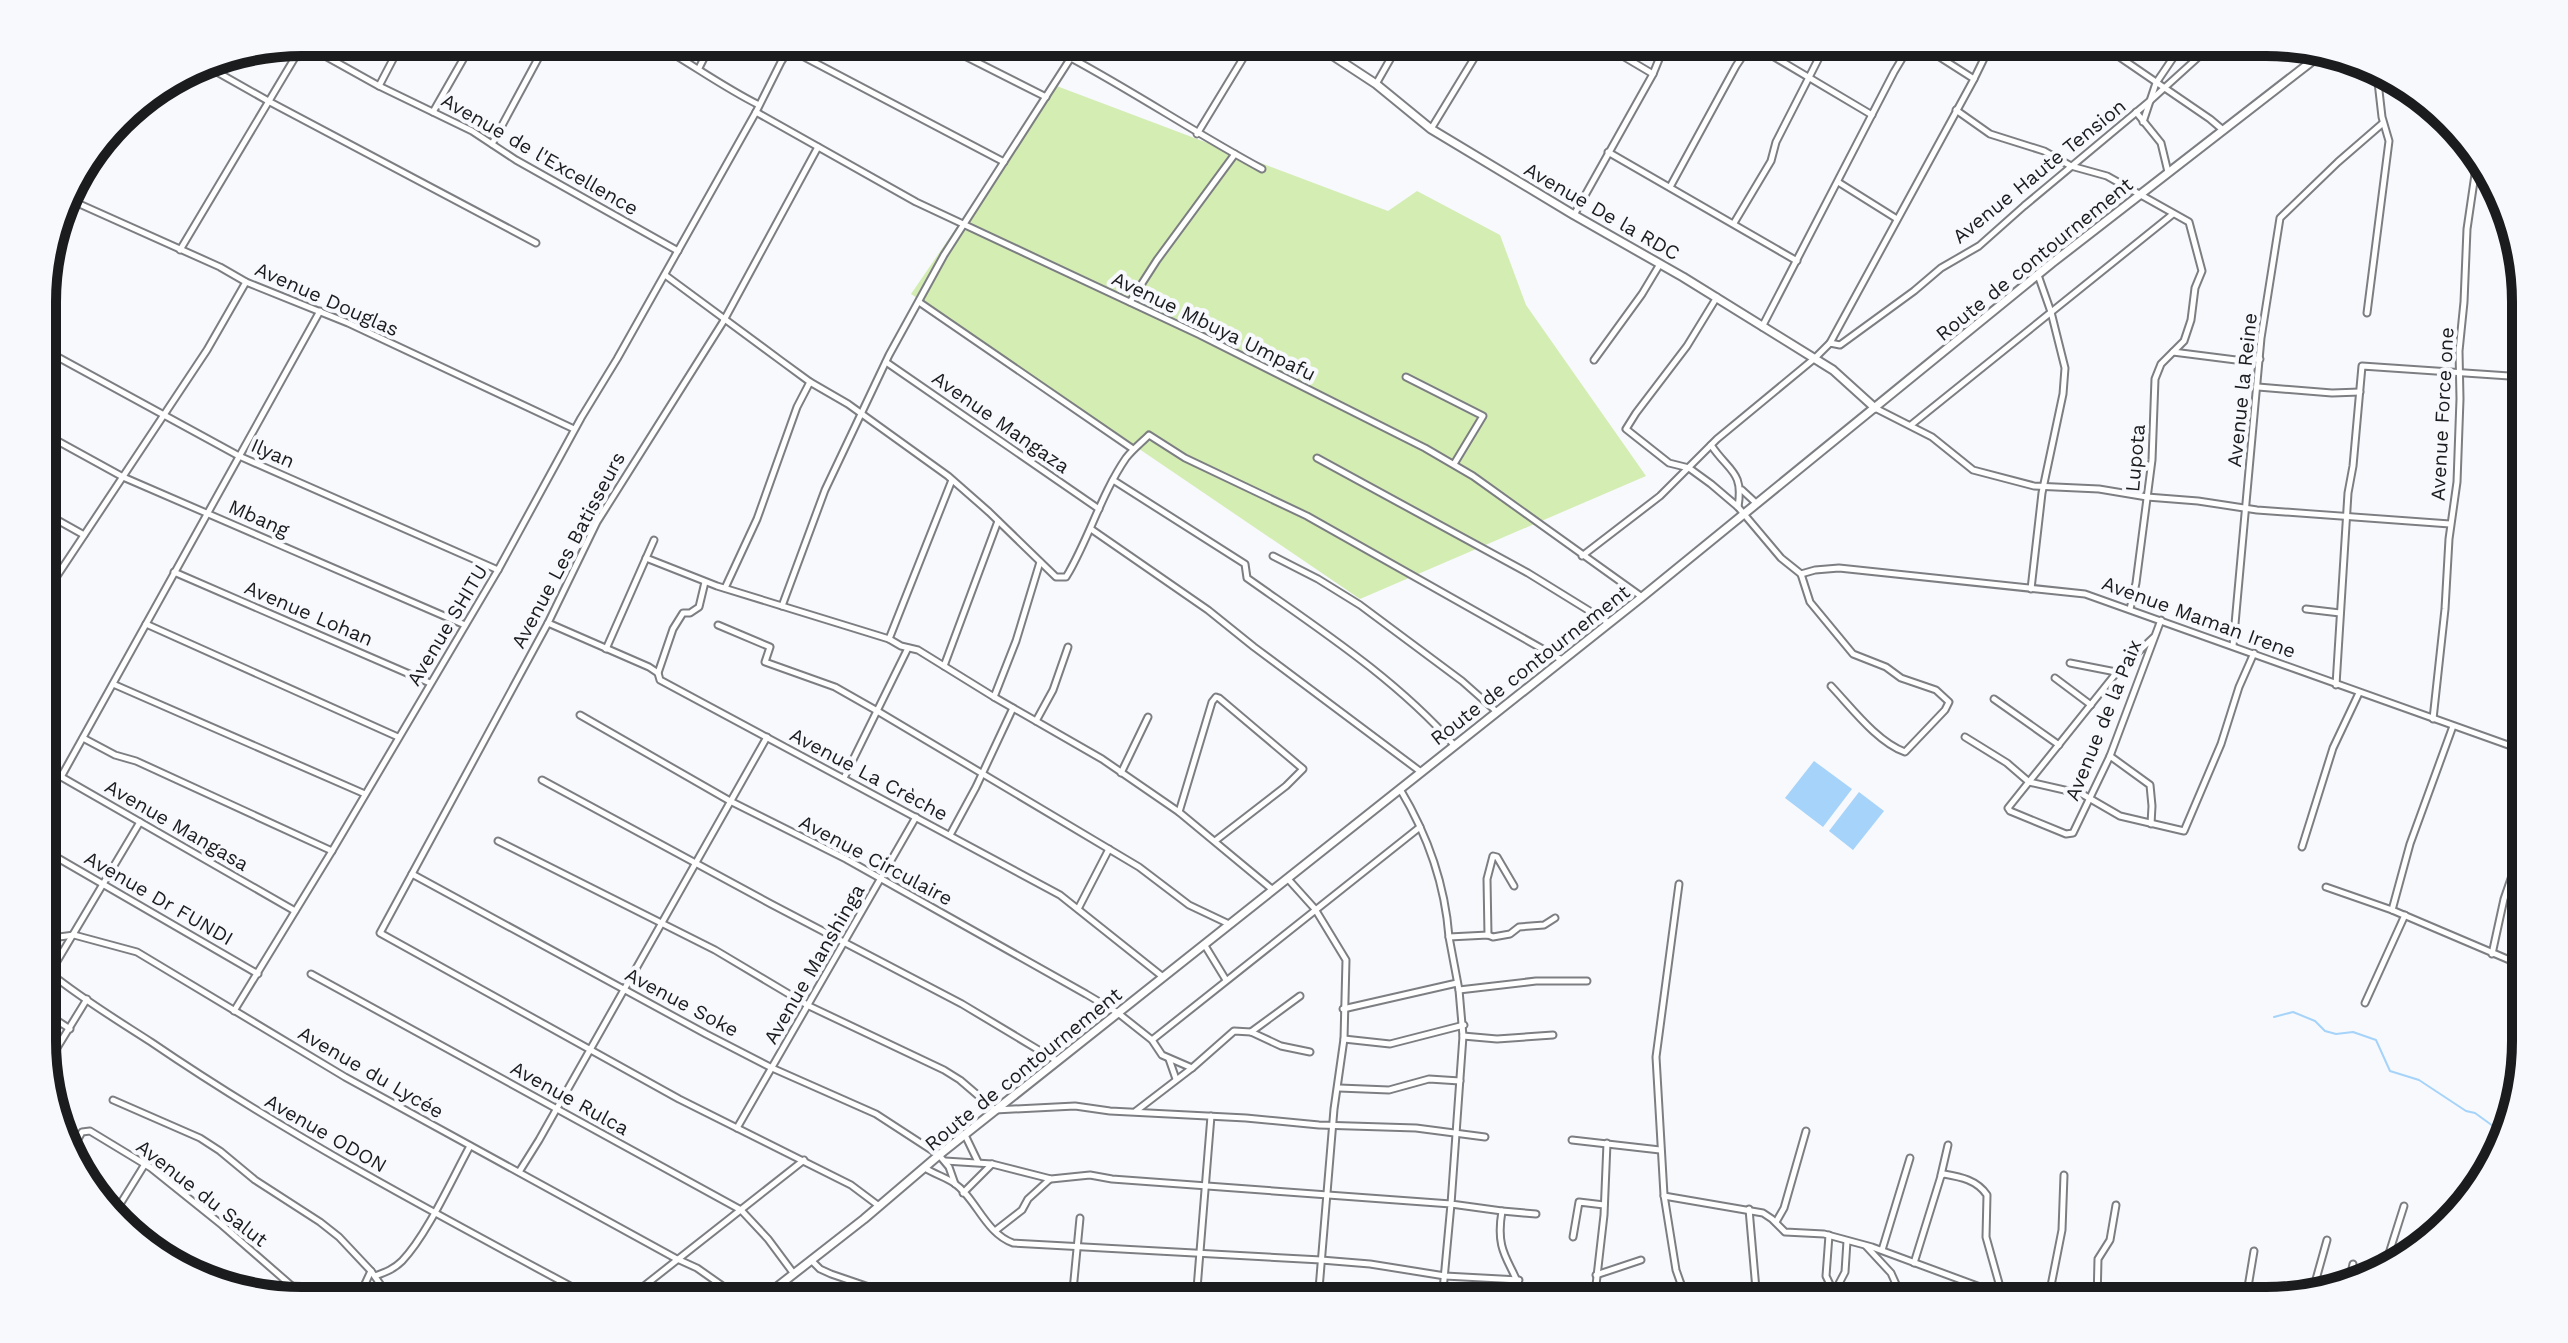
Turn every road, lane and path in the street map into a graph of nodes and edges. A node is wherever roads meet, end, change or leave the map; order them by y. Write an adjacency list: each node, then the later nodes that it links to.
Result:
1 (1336, 56): 35 (street, Avenue De la RDC)
2 (1392, 56): 35 (street)
3 (1475, 56): 49 (street)
4 (1623, 56): 30 (street)
5 (1660, 56): 30 (street)
6 (1742, 56): 62 (street)
7 (1772, 56): 31 (street)
8 (1820, 56): 31 (street)
9 (1906, 56): 46 (street)
10 (1937, 56): 32 (street)
11 (1985, 56): 32 (street)
12 (2118, 56): 33 (street)
13 (2174, 56): 33 (street)
14 (2199, 56): 37 (street, Avenue Haute Tension)
15 (294, 57): 40 (street)
16 (327, 57): 36 (street, Avenue de l'Excellence)
17 (394, 57): 36 (street)
18 (464, 57): 43 (street)
19 (539, 57): 52 (street)
20 (679, 57): 28 (street)
21 (705, 57): 28 (street)
22 (785, 57): 41 (street, Avenue SHITU)
23 (804, 57): 56 (street)
24 (966, 57): 38 (street)
25 (1244, 57): 51 (street)
26 (1071, 58): 38 (street); 51 (street)
27 (2312, 61): 50 (street, Route de contournement)
28 (699, 68): 41 (street)
29 (217, 72): 40 (street)
30 (1653, 74): 54 (street)
31 (1809, 78): 46 (street); 68 (street)
32 (1974, 79): 42 (street)
33 (2156, 83): 37 (street); 39 (street)
34 (2378, 83): 48 (street)
35 (1376, 84): 49 (street, Avenue De la RDC)
36 (379, 86): 43 (street, Avenue de l'Excellence)
37 (2163, 88): 39 (street, Avenue Haute Tension); 50 (street)
38 (1046, 97): 56 (street)
39 (2151, 100): 45 (street, Avenue Haute Tension); 47 (street)
40 (270, 102): 70 (street); 71 (street)
41 (759, 105): 44 (street, Avenue SHITU)
42 (1956, 110): 57 (street); 67 (street)
43 (433, 112): 52 (street, Avenue de l'Excellence)
44 (756, 112): 53 (street, Avenue Mbuya Umpafu); 72 (street, Avenue SHITU)
45 (2136, 112): 47 (street); 57 (street, Avenue Haute Tension)
46 (1872, 115): 61 (street)
47 (2143, 122): 59 (street)
48 (2383, 123): 83 (street); 90 (street, Avenue la Reine)
49 (1431, 129): 66 (street, Avenue De la RDC)
50 (2223, 130): 59 (street, Route de contournement)
51 (1197, 134): 55 (street)
52 (492, 144): 72 (street, Avenue de l'Excellence)
53 (818, 147): 69 (street, Avenue Mbuya Umpafu); 84 (street, Avenue Les Batisseurs)
54 (1608, 152): 62 (street); 66 (street)
55 (1235, 154): 58 (street); 80 (street)
56 (1004, 162): 69 (street)
57 (2071, 166): 63 (street); 86 (street, Avenue Haute Tension)
58 (1262, 169)
59 (2168, 173): 63 (street, Route de contournement)
60 (2475, 173): 93 (street, Avenue Force one)
61 (1838, 182): 67 (street); 73 (street)
62 (1670, 187): 68 (street)
63 (2142, 194): 65 (street); 76 (street, Route de contournement)
64 (77, 203): 71 (street, Avenue Douglas)
65 (2173, 214): 82 (street); 87 (street, Lupota)
66 (1574, 215): 74 (street, Avenue De la RDC)
67 (1897, 219): 86 (street)
68 (1734, 223): 73 (street)
69 (965, 224): 79 (street); 80 (street, Avenue Mbuya Umpafu)
70 (536, 243)
71 (180, 250): 77 (street, Avenue Douglas)
72 (678, 251): 75 (street, Avenue SHITU)
73 (1797, 261): 85 (street)
74 (1660, 264): 78 (street, Avenue De la RDC); 91 (street)
75 (665, 275): 84 (street); 103 (street, Avenue SHITU)
76 (2038, 275): 82 (street); 99 (street, Route de contournement)
77 (246, 282): 81 (street, Avenue Douglas); 101 (street)
78 (1717, 297): 85 (street, Avenue De la RDC); 110 (street)
79 (919, 302): 92 (street); 106 (street)
80 (1130, 302): 109 (street, Avenue Mbuya Umpafu)
81 (320, 311): 103 (street, Avenue Douglas); 107 (street)
82 (2051, 312): 102 (street); 114 (street)
83 (2367, 313)
84 (724, 319): 96 (street); 146 (street, Avenue Les Batisseurs)
85 (1762, 327): 89 (street, Avenue De la RDC)
86 (1830, 343): 89 (street, Avenue Haute Tension)
87 (2173, 352): 90 (street); 116 (street, Lupota)
88 (57, 357): 101 (street, Ilyan)
89 (1814, 359): 99 (street, Avenue De la RDC); 105 (street, Avenue Haute Tension)
90 (2260, 359): 97 (street, Avenue la Reine)
91 (1594, 360)
92 (886, 362): 100 (street); 118 (street, Avenue Mangaza)
93 (2459, 372): 94 (street); 98 (street); 125 (street, Avenue Force one)
94 (2512, 376)
95 (1406, 377): 109 (street)
96 (810, 382): 100 (street); 138 (street)
97 (2258, 387): 98 (street); 119 (street, Avenue la Reine)
98 (2360, 392): 122 (street)
99 (1875, 408): 102 (street); 117 (street, Route de contournement)
100 (860, 413): 112 (street); 141 (street)
101 (164, 415): 107 (street, Ilyan); 111 (street)
102 (1910, 426): 114 (street)
103 (574, 429): 133 (street, Avenue SHITU)
104 (57, 441): 111 (street, Mbang)
105 (1711, 445): 110 (street, Avenue Haute Tension); 115 (street)
106 (1133, 449): 113 (street); 158 (street)
107 (239, 456): 121 (street); 133 (street, Ilyan)
108 (1317, 458): 147 (street)
109 (1454, 464): 130 (street, Avenue Mbuya Umpafu)
110 (1689, 468): 120 (street); 130 (street, Avenue Haute Tension)
111 (123, 477): 121 (street, Mbang); 127 (street)
112 (952, 480): 124 (street); 152 (street)
113 (1113, 480): 118 (street); 184 (street)
114 (2043, 486): 116 (street); 139 (street)
115 (1741, 489): 117 (street); 120 (street)
116 (2147, 497): 119 (street); 142 (street, Lupota)
117 (1756, 503): 120 (street, Route de contournement)
118 (1099, 509): 126 (street)
119 (2248, 509): 122 (street); 153 (street, Avenue la Reine)
120 (1741, 510): 135 (street); 140 (street, Route de contournement)
121 (207, 513): 134 (street); 149 (street, Mbang)
122 (2347, 517): 125 (street); 144 (street)
123 (57, 520): 127 (street)
124 (998, 521): 132 (street); 160 (street)
125 (2450, 524): 177 (street, Avenue Force one)
126 (1091, 529): 132 (street); 188 (street)
127 (84, 536): 136 (street)
128 (654, 540): 131 (street)
129 (1273, 556): 174 (street)
130 (1582, 556): 140 (street, Avenue Mbuya Umpafu)
131 (646, 558): 137 (street); 156 (street)
132 (1040, 562): 169 (street)
133 (498, 570): 149 (street, Avenue SHITU)
134 (174, 572): 148 (street); 164 (street, Avenue Lohan)
135 (1801, 574): 139 (street, Avenue Maman Irene); 167 (street)
136 (57, 577)
137 (705, 582): 138 (street); 162 (street)
138 (725, 588): 141 (street)
139 (2031, 589): 142 (street, Avenue Maman Irene)
140 (1642, 597): 147 (street, Route de contournement)
141 (782, 606): 152 (street)
142 (2130, 609): 145 (street, Avenue Maman Irene)
143 (2306, 609): 144 (street)
144 (2340, 613): 166 (street)
145 (2161, 620): 151 (street, Avenue de la Paix); 153 (street, Avenue Maman Irene)
146 (548, 623): 156 (street, Avenue La Crèche); 213 (street, Avenue Les Batisseurs)
147 (1609, 623): 158 (street, Route de contournement)
148 (146, 624): 165 (street); 180 (street)
149 (465, 625): 164 (street, Avenue SHITU)
150 (718, 625): 173 (street)
151 (2155, 636): 161 (street); 187 (street, Avenue de la Paix)
152 (889, 639): 155 (street)
153 (2233, 646): 157 (street, Avenue Maman Irene)
154 (1068, 647): 178 (street)
155 (908, 648): 160 (street); 173 (street)
156 (606, 649): 162 (street, Avenue La Crèche)
157 (2254, 653): 166 (street, Avenue Maman Irene); 203 (street)
158 (1562, 660): 174 (street, Route de contournement)
159 (2070, 663): 161 (street)
160 (944, 666): 169 (street)
161 (2117, 672): 171 (street)
162 (658, 673): 181 (street, Avenue La Crèche)
163 (2055, 678): 171 (street)
164 (430, 683): 180 (street, Avenue SHITU)
165 (113, 684): 183 (street); 197 (street)
166 (2336, 685): 168 (street, Avenue Maman Irene)
167 (1831, 686)
168 (2359, 693): 177 (street, Avenue Maman Irene); 208 (street)
169 (994, 697): 172 (street)
170 (1994, 699): 185 (street)
171 (2091, 705): 185 (street)
172 (1013, 708): 178 (street); 191 (street)
173 (876, 710): 191 (street); 193 (street)
174 (1497, 712): 184 (street, Route de contournement)
175 (580, 715): 199 (street, Avenue Circulaire)
176 (1148, 717): 189 (street)
177 (2433, 719): 179 (street, Avenue Maman Irene)
178 (1036, 721): 189 (street)
179 (2453, 726): 186 (street, Avenue Maman Irene); 224 (street)
180 (398, 737): 197 (street, Avenue SHITU)
181 (767, 737): 193 (street, Avenue La Crèche); 199 (street)
182 (1965, 737): 195 (street)
183 (83, 738): 192 (street); 210 (street)
184 (1454, 745): 188 (street, Route de contournement)
185 (2059, 745): 195 (street)
186 (2512, 746)
187 (2110, 756): 198 (street, Avenue de la Paix); 203 (street)
188 (1421, 772): 196 (street, Route de contournement)
189 (1121, 773): 200 (street)
190 (56, 774): 192 (street, Avenue Mangasa)
191 (982, 774): 205 (street); 209 (street)
192 (61, 777): 202 (street, Avenue Mangasa)
193 (844, 778): 201 (street, Avenue La Crèche)
194 (542, 780): 212 (street)
195 (2029, 782): 198 (street); 198 (street, Avenue de la Paix)
196 (1400, 789): 204 (street); 215 (street, Route de contournement)
197 (365, 794): 210 (street, Avenue SHITU)
198 (2090, 798): 203 (street)
199 (730, 801): 212 (street); 216 (street, Avenue Circulaire)
200 (1179, 812): 207 (street); 207 (street)
201 (916, 817): 205 (street, Avenue La Crèche); 216 (street, Avenue Manshinga)
202 (140, 822): 217 (street); 225 (street, Avenue Mangasa)
203 (2151, 824)
204 (1420, 827): 223 (street); 233 (street)
205 (950, 835): 222 (street, Avenue La Crèche)
206 (498, 841): 228 (street)
207 (1215, 841): 221 (street)
208 (2302, 847)
209 (1109, 849): 222 (street); 229 (street)
210 (332, 851): 225 (street, Avenue SHITU)
211 (56, 857): 217 (street, Avenue Dr FUNDI)
212 (696, 862): 228 (street); 234 (street)
213 (412, 874): 246 (street, Avenue Soke); 263 (street, Avenue Les Batisseurs)
214 (2512, 876): 236 (street)
215 (1288, 879): 221 (street, Route de contournement); 223 (street)
216 (881, 880): 234 (street, Avenue Manshinga); 254 (street, Avenue Circulaire)
217 (104, 884): 231 (street); 239 (street, Avenue Dr FUNDI)
218 (1679, 884): 289 (street)
219 (1514, 886): 232 (street)
220 (2326, 887): 224 (street)
221 (1273, 890): 229 (street, Route de contournement)
222 (1078, 909): 242 (street, Avenue La Crèche)
223 (1315, 909): 243 (street); 252 (street)
224 (2392, 910): 226 (street)
225 (295, 911): 239 (street, Avenue SHITU)
226 (2405, 915): 236 (street); 250 (street)
227 (1555, 918): 232 (street)
228 (662, 924): 246 (street); 251 (street)
229 (1229, 924): 235 (street, Route de contournement)
230 (56, 935): 231 (street, Avenue du Lycée)
231 (74, 935): 238 (street, Avenue ODON); 253 (street, Avenue du Lycée)
232 (1488, 935): 233 (street)
233 (1449, 937): 245 (street)
234 (845, 943): 251 (street, Avenue Manshinga); 267 (street)
235 (1204, 944): 242 (street, Route de contournement); 243 (street)
236 (2492, 954): 237 (street)
237 (2512, 962)
238 (56, 963)
239 (258, 974): 253 (street, Avenue SHITU)
240 (311, 974): 274 (street, Avenue Rulca)
241 (56, 977): 249 (street, Avenue ODON)
242 (1163, 977): 254 (street, Route de contournement)
243 (1226, 980): 262 (street)
244 (1587, 981): 247 (street)
245 (1457, 983): 247 (street); 252 (street)
246 (625, 989): 263 (street); 268 (street, Avenue Soke)
247 (1459, 990): 256 (street)
248 (1300, 996): 258 (street)
249 (87, 999): 257 (street); 315 (street, Avenue ODON)
250 (2365, 1003)
251 (809, 1006): 268 (street, Avenue Manshinga); 275 (street)
252 (1343, 1009): 261 (street)
253 (234, 1011): 288 (street, Avenue du Lycée)
254 (1118, 1013): 262 (street, Avenue Circulaire); 267 (street, Route de contournement)
255 (56, 1020): 257 (street)
256 (1464, 1025): 260 (street); 261 (street)
257 (70, 1029): 264 (street)
258 (1251, 1032): 265 (street); 269 (street)
259 (1553, 1035): 260 (street)
260 (1463, 1036): 271 (street)
261 (1344, 1039): 272 (street)
262 (1152, 1040): 266 (street, Avenue Circulaire)
263 (589, 1049): 274 (street); 279 (street)
264 (57, 1050)
265 (1310, 1052)
266 (1169, 1059): 269 (street); 270 (street)
267 (1057, 1061): 275 (street, Route de contournement)
268 (772, 1068): 279 (street, Avenue Manshinga); 290 (street, Avenue Soke)
269 (1192, 1068): 270 (street)
270 (1176, 1079): 276 (street)
271 (1460, 1081): 272 (street); 281 (street)
272 (1339, 1088): 278 (street)
273 (113, 1100): 337 (street)
274 (556, 1109): 297 (street); 313 (street, Avenue Rulca)
275 (995, 1110): 276 (street); 282 (street, Route de contournement)
276 (1135, 1111): 277 (street)
277 (1211, 1116): 278 (street); 302 (street)
278 (1334, 1125): 281 (street); 305 (street)
279 (737, 1128): 292 (street)
280 (1806, 1131): 318 (street)
281 (1457, 1134): 283 (street); 306 (street)
282 (965, 1135): 290 (street, Route de contournement); 293 (street)
283 (1485, 1137)
284 (77, 1140): 294 (street, Avenue du Salut)
285 (1572, 1140): 286 (street)
286 (1607, 1143): 289 (street); 308 (street)
287 (1948, 1145): 299 (street)
288 (470, 1146): 297 (street, Avenue du Lycée); 315 (street)
289 (1660, 1150): 304 (street)
290 (941, 1158): 293 (street); 296 (street, Route de contournement); 301 (street)
291 (1910, 1158): 326 (street)
292 (804, 1160): 310 (street); 313 (street)
293 (978, 1163): 295 (street)
294 (145, 1164): 307 (street); 343 (street, Avenue du Salut)
295 (992, 1164): 300 (street); 303 (street)
296 (925, 1168): 301 (street); 310 (street, Route de contournement)
297 (519, 1172): 330 (street, Avenue du Lycée)
298 (2064, 1175): 355 (street)
299 (1941, 1176): 334 (street); 354 (street)
300 (1051, 1179): 302 (street); 319 (street)
301 (955, 1184): 303 (street)
302 (1205, 1186): 305 (street); 329 (street)
303 (963, 1193): 319 (street)
304 (1664, 1195): 312 (street); 348 (street)
305 (1327, 1196): 306 (street); 332 (street)
306 (1451, 1204): 314 (street); 340 (street)
307 (119, 1205)
308 (1604, 1205): 321 (street); 339 (street)
309 (2116, 1205): 356 (street)
310 (879, 1206): 331 (street, Route de contournement)
311 (2404, 1206): 328 (street)
312 (1749, 1209): 318 (street); 349 (street)
313 (741, 1210): 330 (street); 338 (street, Avenue Rulca)
314 (1502, 1211): 316 (street); 341 (street)
315 (433, 1213): 337 (street); 360 (street, Avenue ODON)
316 (1536, 1214)
317 (1080, 1218): 325 (street)
318 (1776, 1222): 320 (street)
319 (995, 1231): 325 (street)
320 (1829, 1235): 323 (street); 350 (street)
321 (1573, 1237)
322 (2327, 1240): 342 (street)
323 (1847, 1241): 324 (street); 351 (street)
324 (1865, 1246): 326 (street); 352 (street)
325 (1077, 1247): 329 (street); 365 (street)
326 (1882, 1250): 334 (street)
327 (2254, 1251): 357 (street)
328 (2389, 1254)
329 (1200, 1255): 332 (street); 366 (street)
330 (679, 1260): 361 (street); 362 (street, Avenue du Lycée)
331 (811, 1260): 338 (street, Route de contournement); 364 (street)
332 (1321, 1260): 340 (street); 344 (street)
333 (1641, 1260): 339 (street)
334 (1914, 1263): 353 (street)
335 (2353, 1264): 336 (street)
336 (2351, 1271)
337 (373, 1274): 358 (street); 359 (street)
338 (794, 1274): 363 (street, Route de contournement)
339 (1596, 1275): 347 (street)
340 (1445, 1276): 341 (street); 345 (street)
341 (1519, 1280): 346 (street)
342 (2315, 1282)
343 (292, 1286)
344 (1319, 1286)
345 (1444, 1286)
346 (1521, 1286)
347 (1596, 1286)
348 (1682, 1286)
349 (1756, 1286)
350 (1831, 1286)
351 (1838, 1286)
352 (1897, 1286)
353 (1978, 1286)
354 (2000, 1286)
355 (2051, 1286)
356 (2097, 1286)
357 (2248, 1286)
358 (365, 1287)
359 (382, 1287)
360 (571, 1287)
361 (644, 1287)
362 (724, 1287)
363 (777, 1287)
364 (866, 1287)
365 (1073, 1287)
366 (1197, 1287)

